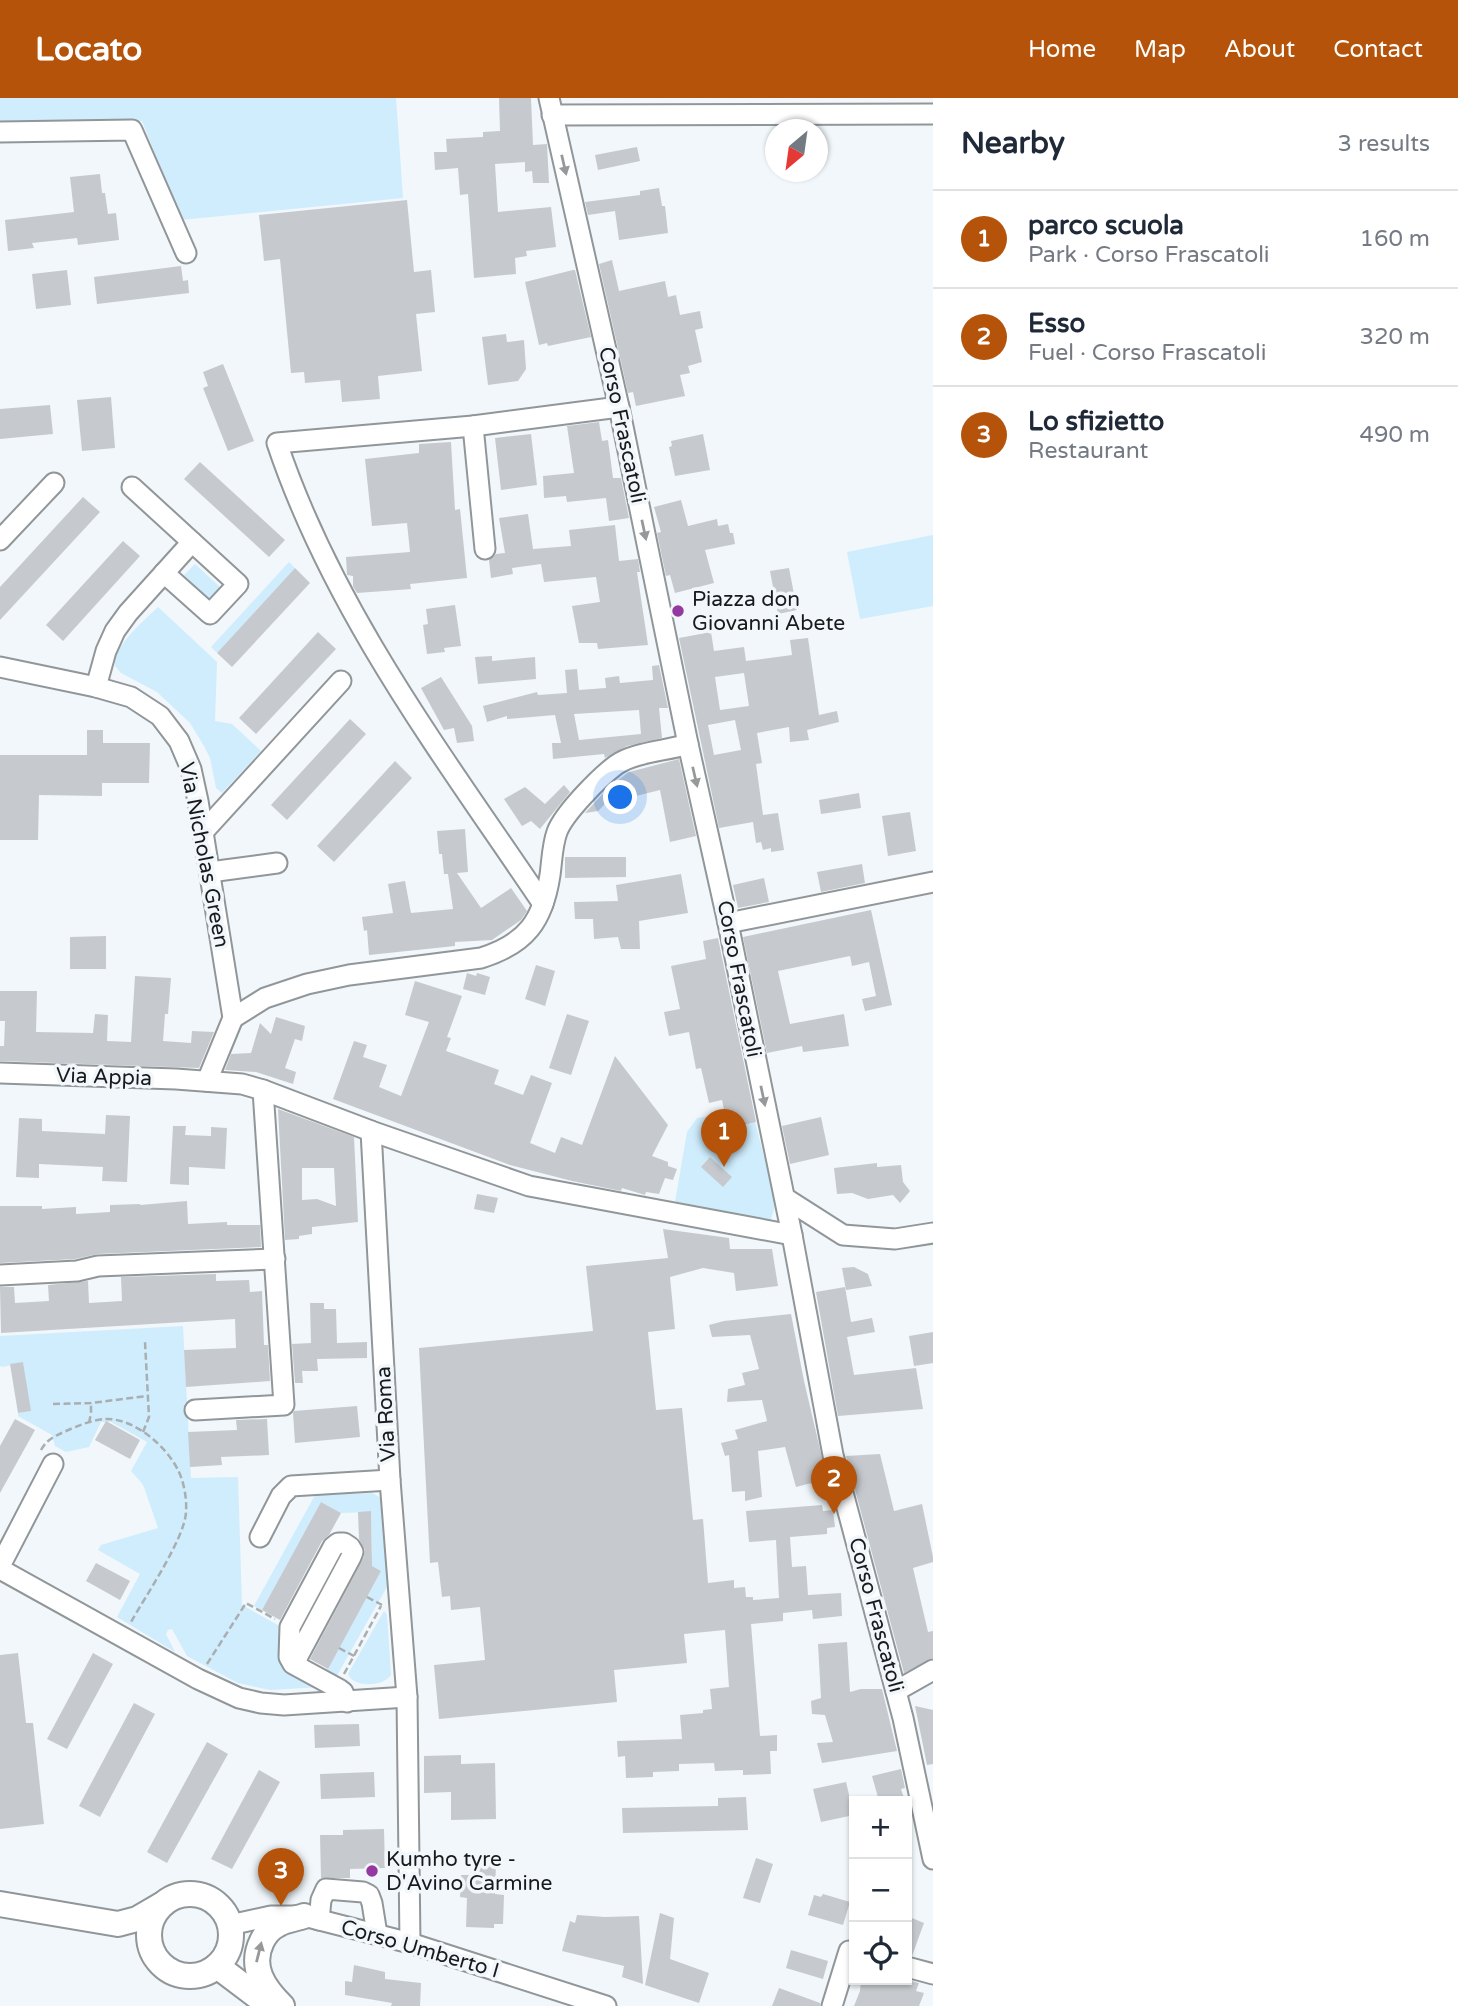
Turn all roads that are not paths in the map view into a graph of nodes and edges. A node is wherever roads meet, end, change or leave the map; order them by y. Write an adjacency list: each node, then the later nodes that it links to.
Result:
1 (551, 107): 2 (street); 5 (street, Corso Frascatoli, one-way to 5)
2 (933, 114)
3 (0, 132): 4 (street)
4 (186, 253)
5 (619, 407): 6 (street); 16 (street, Corso Frascatoli, one-way to 16)
6 (473, 426): 11 (street); 21 (street)
7 (54, 483): 9 (street)
8 (132, 487): 10 (street)
9 (0, 541)
10 (192, 542): 12 (street); 12 (street)
11 (485, 549)
12 (164, 573): 15 (street)
13 (0, 667): 15 (street, Via Nicholas Green)
14 (341, 681): 17 (street)
15 (96, 687): 17 (street, Via Nicholas Green)
16 (688, 744): 21 (street); 22 (street, Corso Frascatoli, one-way to 22)
17 (203, 832): 19 (street, Via Nicholas Green)
18 (277, 863): 19 (street)
19 (210, 872): 23 (street, Via Nicholas Green)
20 (933, 882): 22 (street)
21 (544, 904): 23 (street)
22 (728, 923): 28 (street, Corso Frascatoli, one-way to 28)
23 (233, 1018): 25 (street)
24 (0, 1073): 25 (street, Via Appia)
25 (207, 1081): 26 (street)
26 (263, 1090): 27 (street); 31 (street)
27 (371, 1131): 30 (street); 35 (street, Via Roma)
28 (784, 1195): 29 (street); 30 (street, Corso Frascatoli)
29 (933, 1233)
30 (792, 1235): 40 (street, Corso Frascatoli)
31 (275, 1259): 32 (street); 33 (street)
32 (0, 1275)
33 (195, 1410)
34 (46, 1460): 37 (street)
35 (390, 1480): 36 (street); 42 (street, Via Roma)
36 (260, 1537)
37 (0, 1568): 41 (street)
38 (299, 1667): 38 (street); 41 (street)
39 (933, 1670): 40 (street)
40 (896, 1691): 43 (street, Corso Frascatoli)
41 (342, 1695): 42 (street)
42 (407, 1697): 50 (street, Via Roma)
43 (933, 1859)
44 (163, 1903): 47 (main road); 48 (main road); 52 (main road)
45 (0, 1904): 47 (main road)
46 (311, 1918): 48 (street, Corso Umberto I); 49 (street, Corso Umberto I); 49 (street); 57 (main road, one-way to 46)
47 (86, 1920): 52 (main road)
48 (230, 1925): 53 (main road)
49 (377, 1934): 50 (street, Corso Umberto I)
50 (410, 1943): 58 (street, Corso Umberto I)
51 (849, 1951): 59 (street)
52 (154, 1954): 53 (main road)
53 (216, 1966): 56 (main road)
54 (912, 1968): 55 (street)
55 (933, 1974)
56 (270, 2006)
57 (282, 2006)
58 (606, 2006)
59 (832, 2006)

